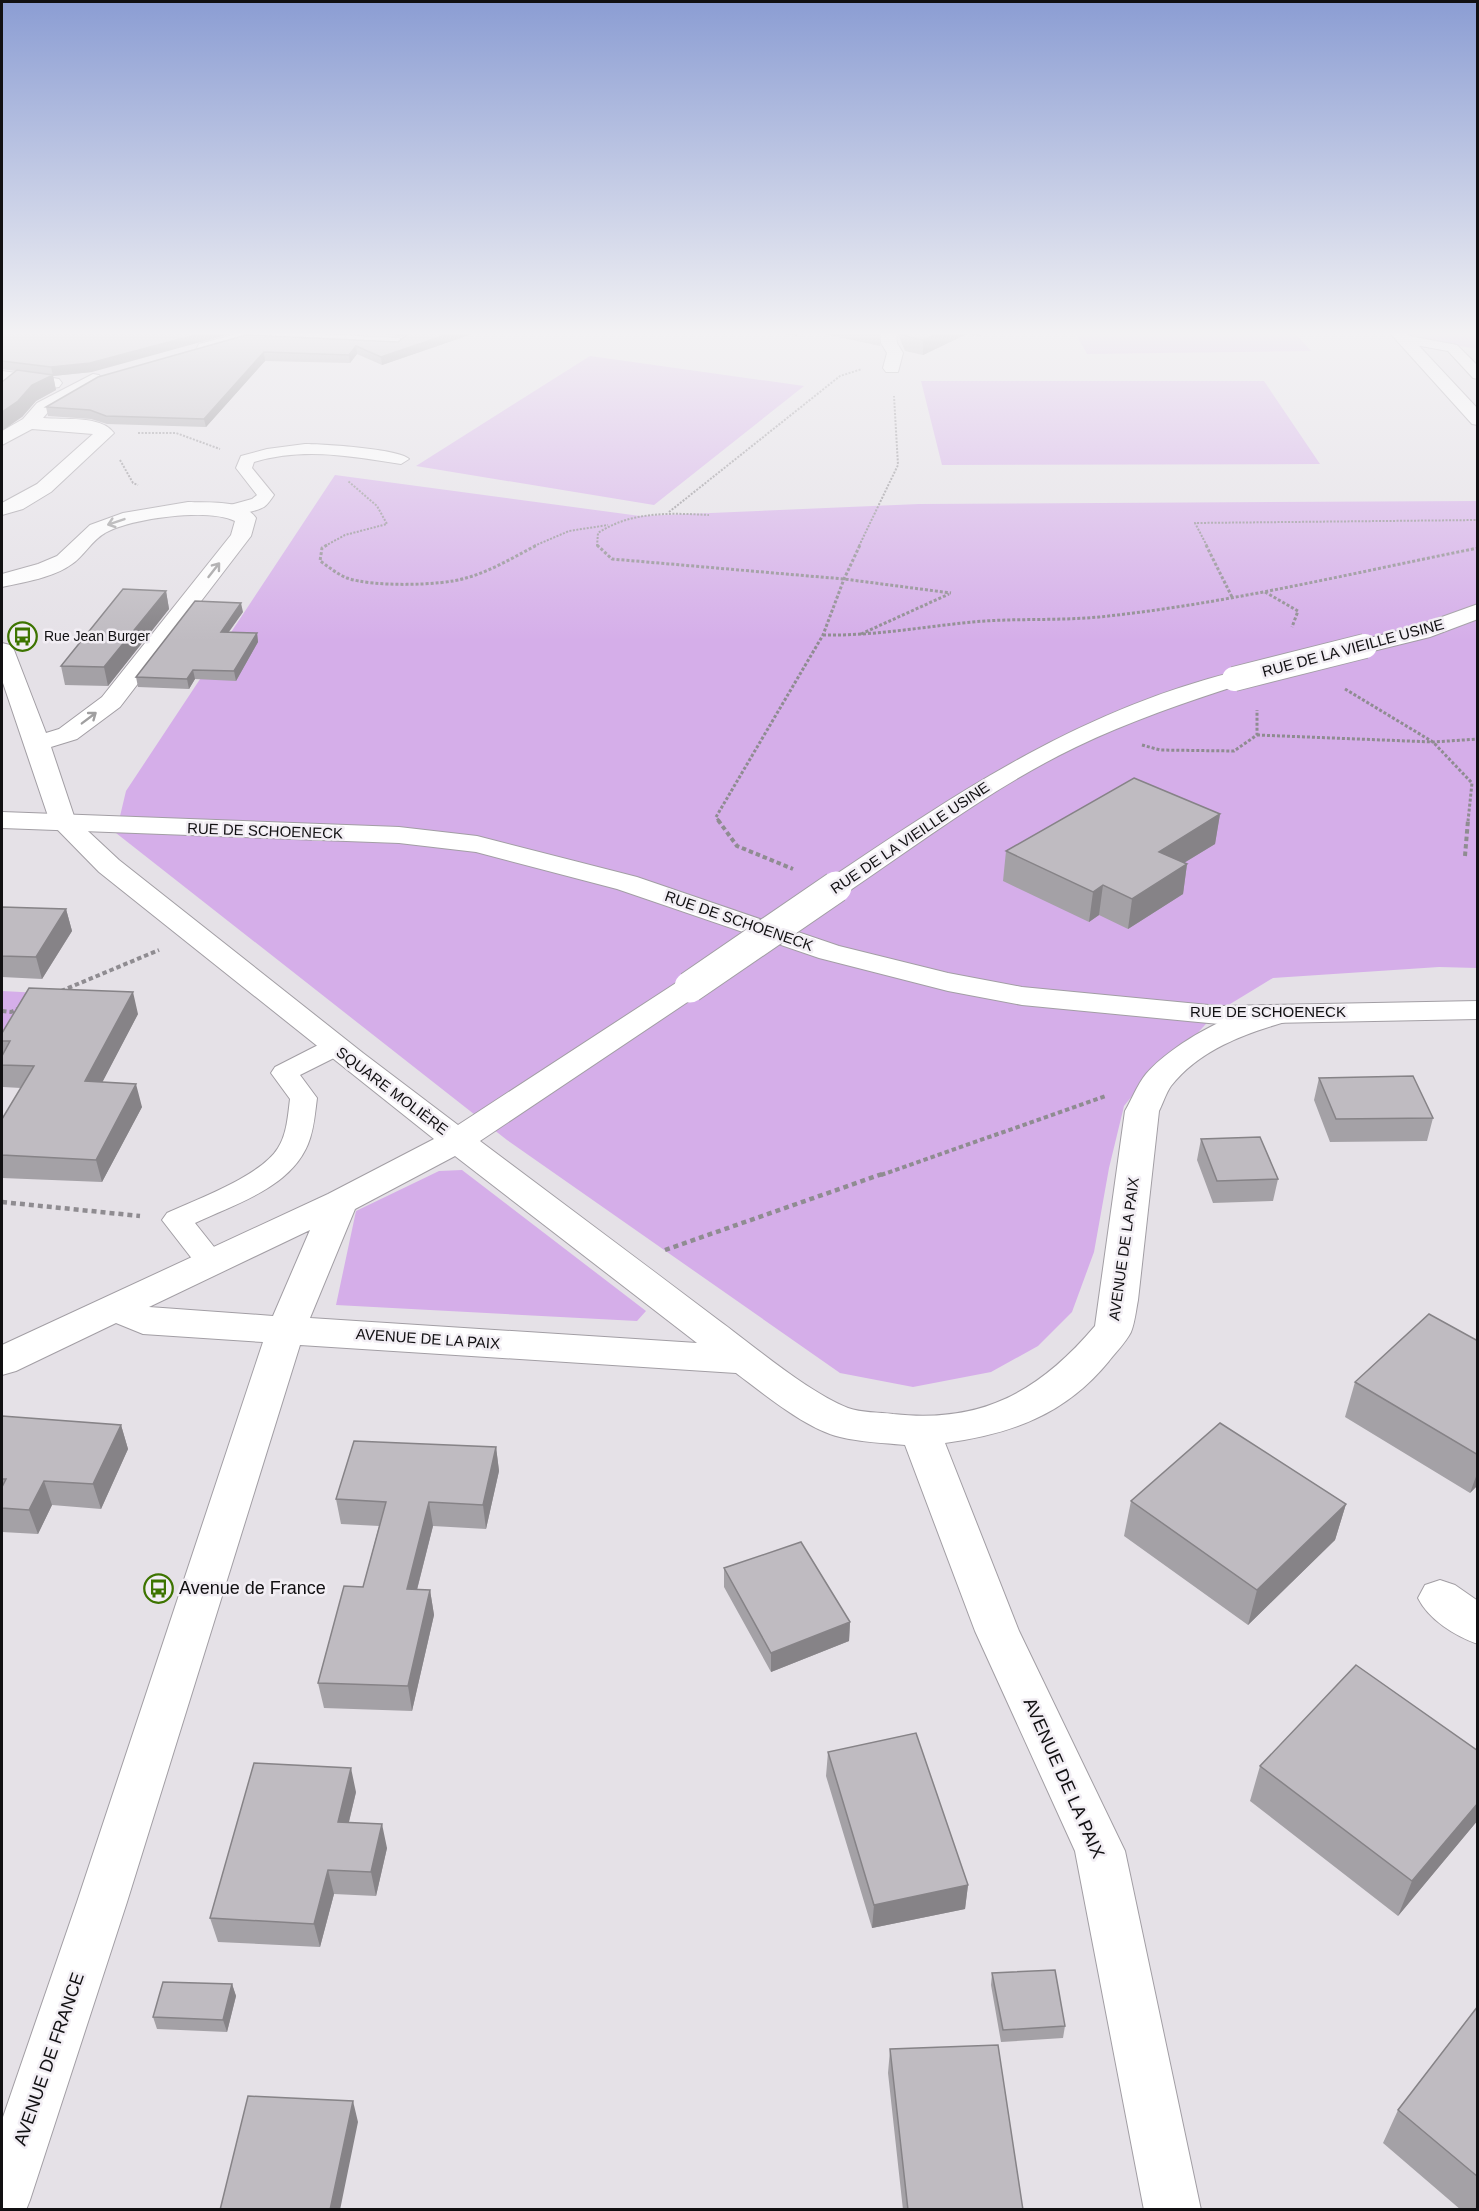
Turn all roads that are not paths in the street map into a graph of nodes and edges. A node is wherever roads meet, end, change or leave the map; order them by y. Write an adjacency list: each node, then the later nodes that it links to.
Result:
1 (103, 435): 3 (street)
2 (401, 459): 4 (lane)
3 (2, 509)
4 (229, 510): 5 (street, one-way to 5); 9 (street, one-way to 4)
5 (2, 581)
6 (1478, 611): 15 (street, RUE DE LA VIEILLE USINE, bridge)
7 (2, 650): 8 (street)
8 (6, 676): 9 (street)
9 (37, 743): 11 (street)
10 (2, 820): 11 (street, RUE DE SCHOENECK)
11 (63, 822): 13 (street, RUE DE SCHOENECK); 14 (street, SQUARE MOLIÈRE)
12 (1478, 1010): 13 (street, RUE DE SCHOENECK)
13 (1274, 1015): 22 (street, AVENUE DE LA PAIX)
14 (335, 1047): 15 (street, SQUARE MOLIÈRE); 17 (lane)
15 (457, 1140): 16 (street, SQUARE MOLIÈRE); 20 (street, AVENUE DE LA PAIX)
16 (340, 1202): 17 (street, SQUARE MOLIÈRE); 19 (street, AVENUE DE FRANCE)
17 (211, 1262): 18 (street, SQUARE MOLIÈRE)
18 (116, 1306): 19 (street, AVENUE DE LA PAIX); 21 (street, SQUARE MOLIÈRE)
19 (286, 1330): 20 (street, AVENUE DE LA PAIX); 25 (street, AVENUE DE FRANCE)
20 (745, 1360): 22 (street, AVENUE DE LA PAIX)
21 (2, 1361)
22 (920, 1432): 26 (street, AVENUE DE LA PAIX)
23 (1440, 1598): 24 (street)
24 (1478, 1626)
25 (2, 2200)
26 (1173, 2210)

